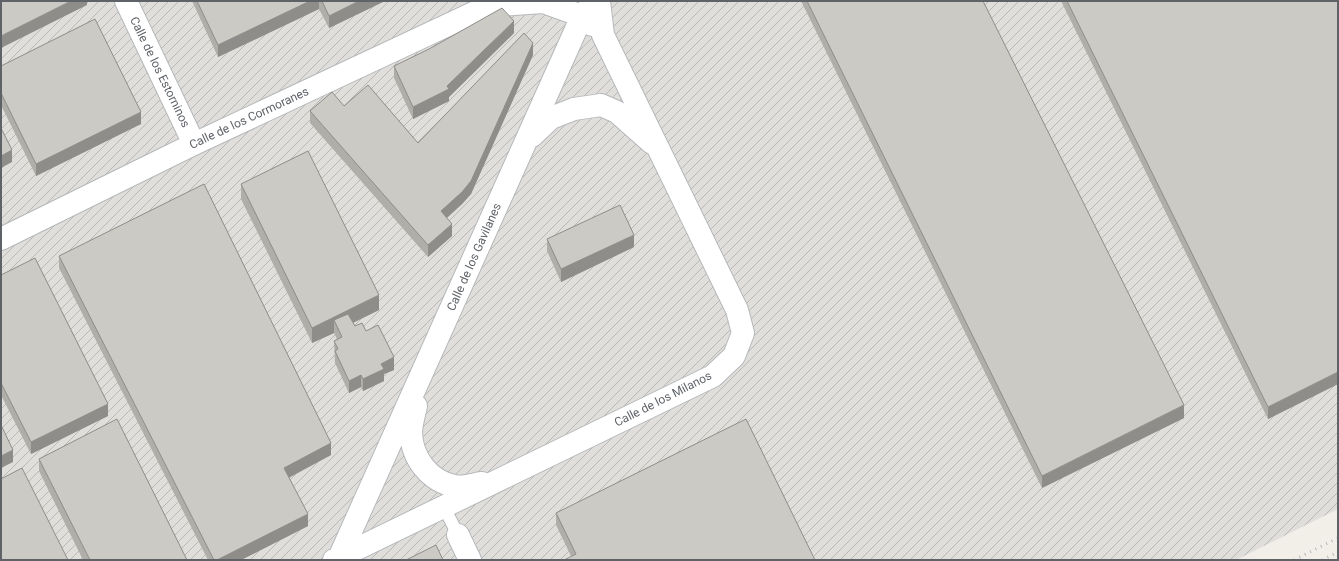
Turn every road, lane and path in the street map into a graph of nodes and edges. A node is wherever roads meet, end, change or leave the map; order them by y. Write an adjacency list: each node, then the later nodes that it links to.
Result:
1 (126, 1): 7 (street, Calle de los Estorninos)
2 (599, 1): 5 (street)
3 (494, 4): 4 (street); 7 (street, Calle de los Cormoranes)
4 (588, 8): 5 (street); 6 (street, Calle de los Gavilanes)
5 (604, 35): 8 (street, Calle de los Milanos)
6 (525, 142): 8 (street, Calle de los Gavilanes); 10 (street, Calle de los Gavilanes)
7 (194, 144): 9 (street, Calle de los Cormoranes)
8 (660, 151): 11 (street, Calle de los Milanos)
9 (1, 239)
10 (422, 372): 11 (street, Calle de los Gavilanes); 14 (street, Calle de los Gavilanes)
11 (499, 480): 12 (street, Calle de los Milanos)
12 (444, 507): 13 (lane); 14 (street, Calle de los Milanos)
13 (458, 535): 15 (street)
14 (337, 559)
15 (470, 560)

